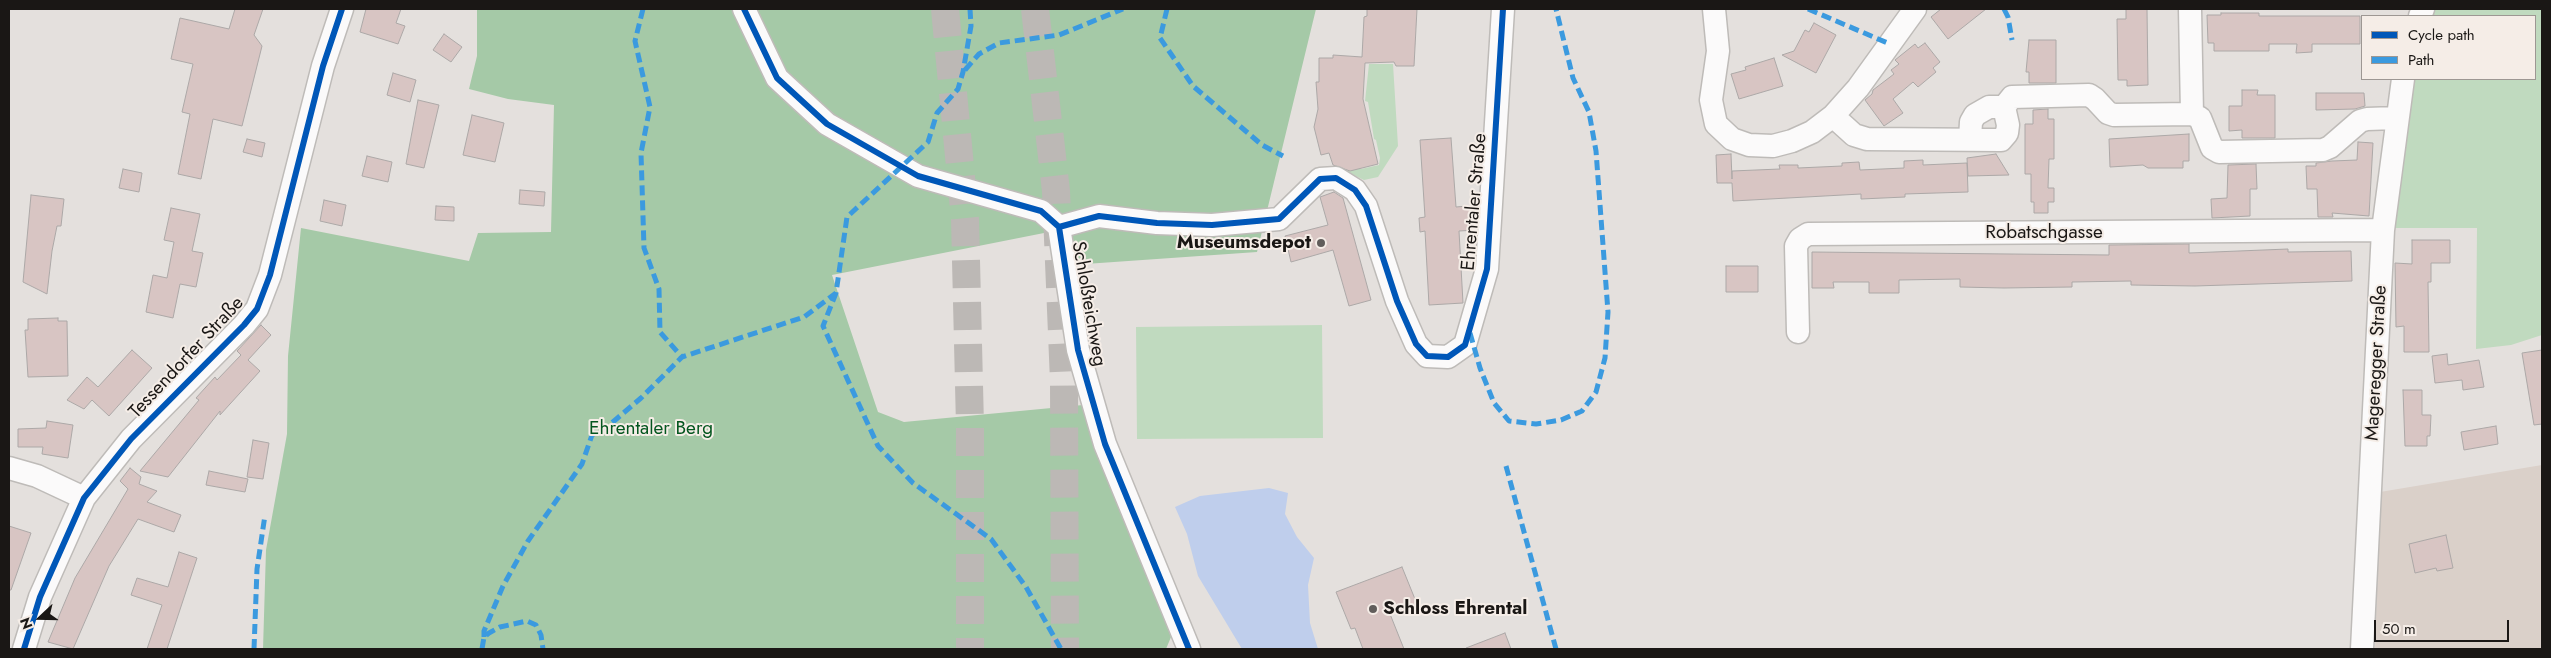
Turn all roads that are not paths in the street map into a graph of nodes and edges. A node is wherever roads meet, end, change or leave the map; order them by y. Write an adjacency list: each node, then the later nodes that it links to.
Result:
1 (342, 9): 17 (street, Tessendorfer Straße)
2 (744, 9): 13 (street, Schloßteichweg)
3 (1503, 9): 13 (street, Ehrentaler Straße)
4 (1714, 9): 10 (street)
5 (1915, 9): 10 (street)
6 (2190, 9): 9 (street)
7 (2403, 80): 11 (street, Mageregger Straße)
8 (2004, 107): 9 (street); 12 (street); 12 (street)
9 (2192, 114): 11 (street)
10 (1834, 116): 12 (street)
11 (2396, 118): 14 (street, Mageregger Straße)
12 (1970, 139)
13 (1059, 227): 19 (street, Schloßteichweg)
14 (2384, 230): 15 (street, Robatschgasse); 20 (street, Mageregger Straße)
15 (1798, 332)
16 (9, 468): 17 (street)
17 (84, 498): 18 (street, Tessendorfer Straße)
18 (24, 649)
19 (1189, 649)
20 (2362, 649)

